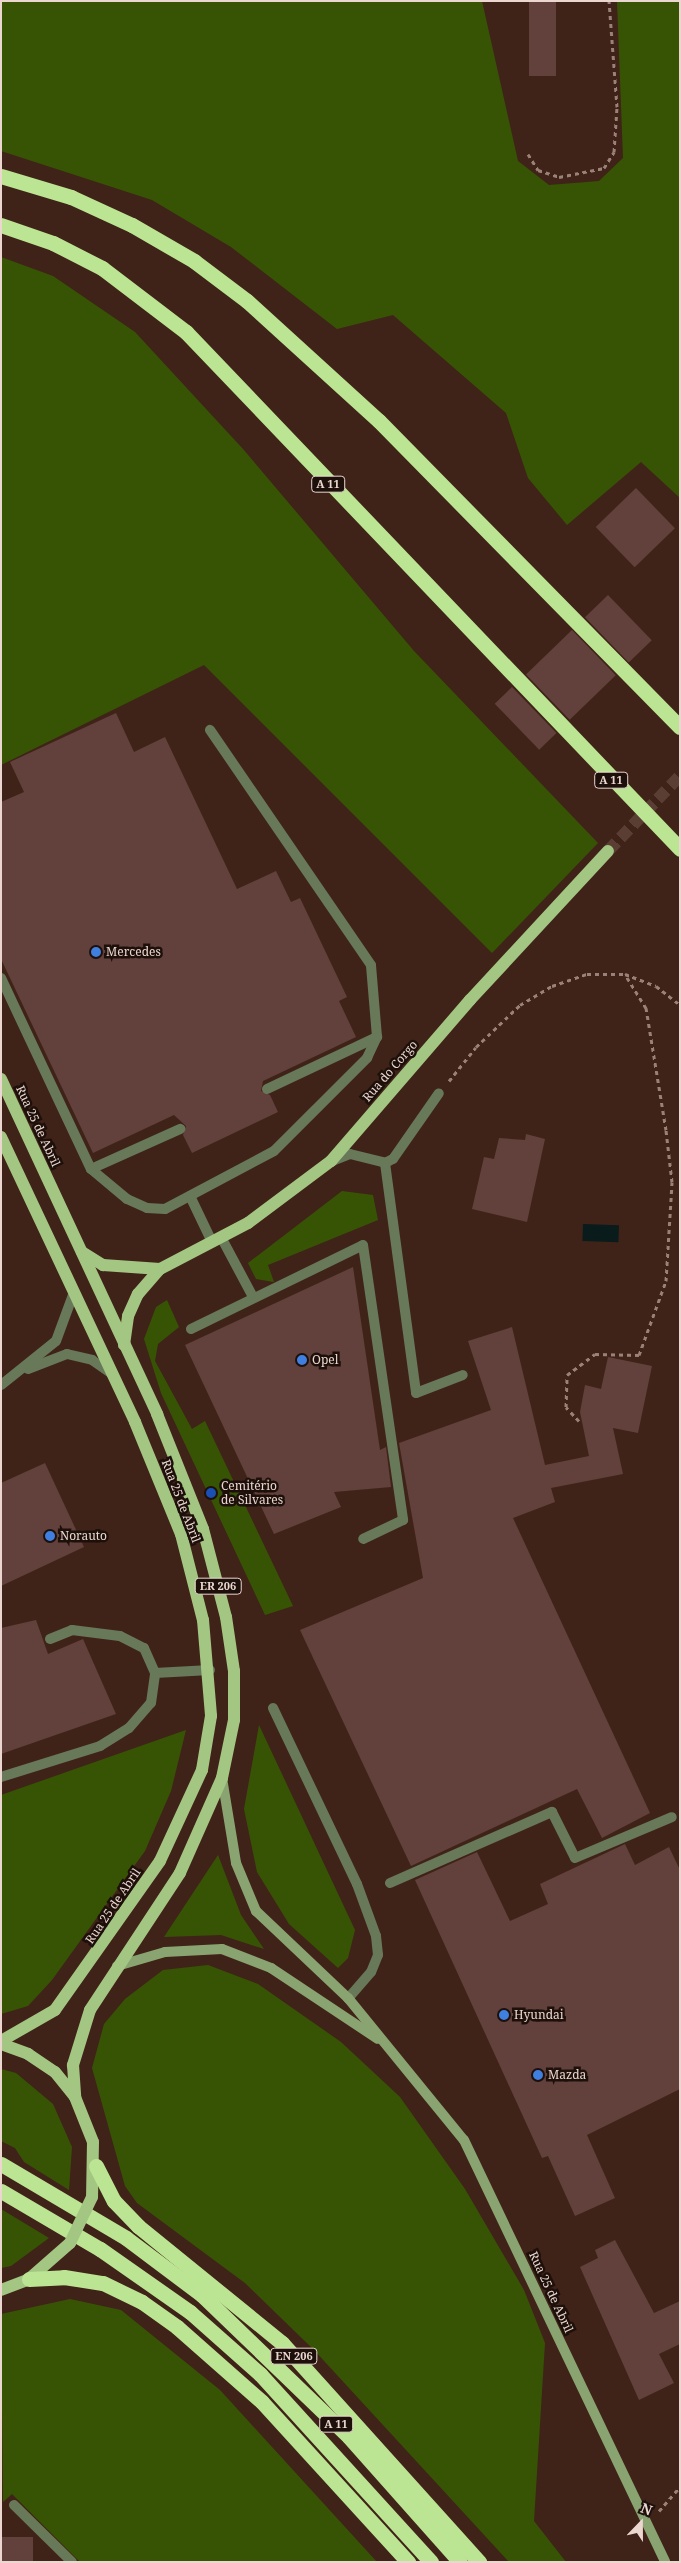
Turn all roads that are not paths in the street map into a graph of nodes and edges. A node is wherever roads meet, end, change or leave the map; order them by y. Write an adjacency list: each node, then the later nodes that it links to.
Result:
1 (1, 176): 3 (highway)
2 (1, 225): 5 (highway, A 11)
3 (680, 727)
4 (210, 730): 8 (street)
5 (680, 849)
6 (608, 852): 14 (main road, Rua do Corgo)
7 (1, 978): 16 (street)
8 (377, 1037): 10 (street); 17 (street)
9 (1, 1079): 19 (main road, Rua 25 de Abril / ER 206)
10 (266, 1088)
11 (439, 1093): 15 (street)
12 (180, 1129): 16 (street)
13 (1, 1137): 21 (main road, Rua 25 de Abril / ER 206)
14 (331, 1161): 15 (street); 18 (main road, Rua do Corgo)
15 (385, 1163): 27 (street)
16 (91, 1169): 17 (street)
17 (190, 1196): 18 (street)
18 (217, 1239): 20 (main road, Rua do Corgo); 22 (street)
19 (81, 1251): 20 (main road); 24 (main road, Rua 25 de Abril / ER 206)
20 (160, 1269): 24 (main road, Rua do Corgo)
21 (74, 1292): 25 (street); 26 (main road, Rua 25 de Abril / ER 206)
22 (252, 1297): 23 (street); 29 (street)
23 (191, 1329)
24 (124, 1345): 35 (main road, Rua 25 de Abril / ER 206)
25 (20, 1372): 26 (street); 28 (street)
26 (112, 1374): 31 (main road, Rua 25 de Abril / ER 206)
27 (463, 1374)
28 (1, 1385)
29 (363, 1539)
30 (50, 1639): 32 (street)
31 (210, 1670): 32 (street); 40 (main road, Rua 25 de Abril / ER 206)
32 (154, 1673): 34 (street)
33 (273, 1708): 39 (street)
34 (1, 1777)
35 (222, 1778): 38 (main road, Rua 25 de Abril / ER 206); 39 (main road, Rua 25 de Abril)
36 (672, 1817): 37 (street)
37 (390, 1883)
38 (116, 1966): 41 (main road, Rua 25 de Abril); 42 (main road, Rua 25 de Abril / ER 206)
39 (348, 1998): 41 (main road, Rua 25 de Abril)
40 (1, 2042): 42 (main road)
41 (392, 2048): 54 (main road, Rua 25 de Abril)
42 (75, 2097): 44 (main road)
43 (1, 2164): 52 (highway, A 11)
44 (96, 2166): 46 (main road, bridge); 53 (highway, EN 206)
45 (1, 2191): 51 (highway, A 11)
46 (29, 2279): 47 (main road); 50 (highway)
47 (1, 2290)
48 (14, 2505): 49 (street)
49 (72, 2562)
50 (408, 2562)
51 (431, 2562)
52 (460, 2562)
53 (479, 2562)
54 (664, 2562)

